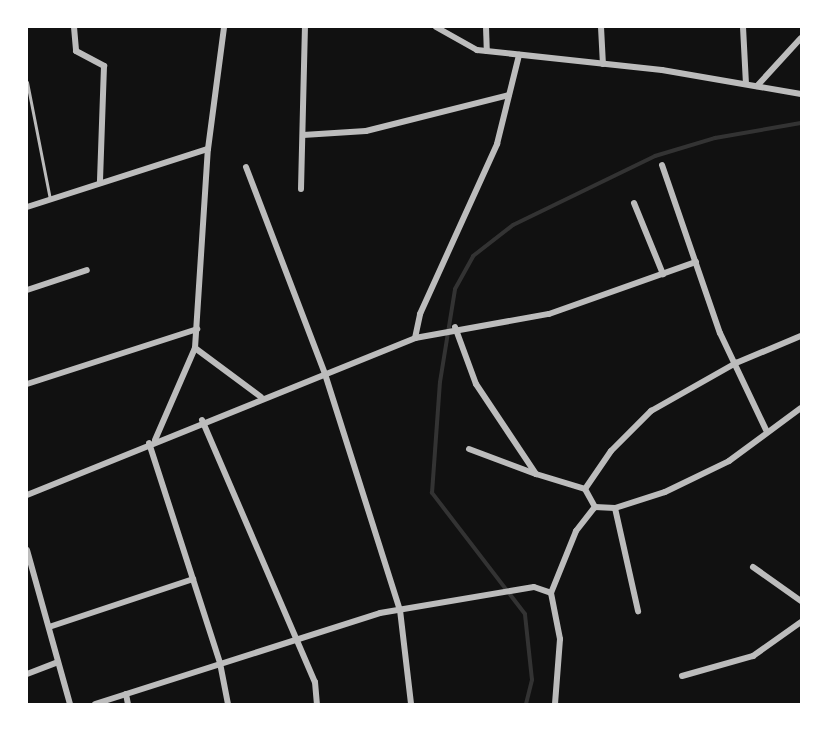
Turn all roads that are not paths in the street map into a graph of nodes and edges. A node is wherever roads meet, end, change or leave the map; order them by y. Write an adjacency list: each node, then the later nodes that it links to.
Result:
1 (74, 27): 21 (street)
2 (224, 27): 18 (street)
3 (305, 27): 17 (street)
4 (436, 27): 9 (street)
5 (486, 27): 9 (street)
6 (601, 27): 11 (street)
7 (743, 27): 13 (street)
8 (801, 38): 14 (street)
9 (487, 51): 10 (street)
10 (519, 55): 11 (street); 16 (street)
11 (603, 64): 13 (street)
12 (27, 82): 23 (lane)
13 (746, 84): 14 (street)
14 (757, 86): 15 (street)
15 (801, 94)
16 (509, 95): 17 (street); 33 (street)
17 (303, 135): 22 (street)
18 (208, 149): 21 (street); 31 (street)
19 (662, 165): 26 (street)
20 (246, 167): 36 (street)
21 (100, 183): 23 (street)
22 (301, 189)
23 (50, 199): 25 (street)
24 (634, 203): 28 (street)
25 (27, 207)
26 (696, 262): 28 (street); 35 (street)
27 (87, 270): 29 (street)
28 (663, 274): 30 (street)
29 (27, 290)
30 (455, 327): 33 (street); 44 (street)
31 (197, 329): 34 (street); 37 (street)
32 (801, 336): 35 (street)
33 (415, 338): 36 (street)
34 (195, 348): 38 (street); 42 (street)
35 (736, 363): 41 (street); 45 (street)
36 (325, 374): 38 (street); 54 (street)
37 (27, 384)
38 (261, 397): 40 (street)
39 (801, 408): 41 (street)
40 (202, 420): 42 (street); 58 (street)
41 (766, 430): 48 (street)
42 (151, 442): 46 (street); 51 (street)
43 (469, 449): 44 (street)
44 (536, 474): 45 (street)
45 (585, 489): 47 (street)
46 (27, 495)
47 (595, 507): 48 (street); 52 (street)
48 (615, 508): 55 (street)
49 (27, 550): 57 (street)
50 (753, 567): 53 (street)
51 (193, 579): 57 (street); 60 (street)
52 (552, 592): 54 (street); 70 (street)
53 (801, 601)
54 (400, 610): 58 (street); 69 (street)
55 (638, 610)
56 (801, 622): 62 (street)
57 (49, 627): 59 (street)
58 (295, 639): 60 (street); 68 (street)
59 (58, 662): 61 (street); 64 (street)
60 (219, 663): 63 (street); 67 (street)
61 (27, 674)
62 (682, 676)
63 (126, 694): 65 (street); 66 (street)
64 (70, 704)
65 (95, 704)
66 (128, 704)
67 (228, 704)
68 (317, 704)
69 (411, 704)
70 (555, 704)

